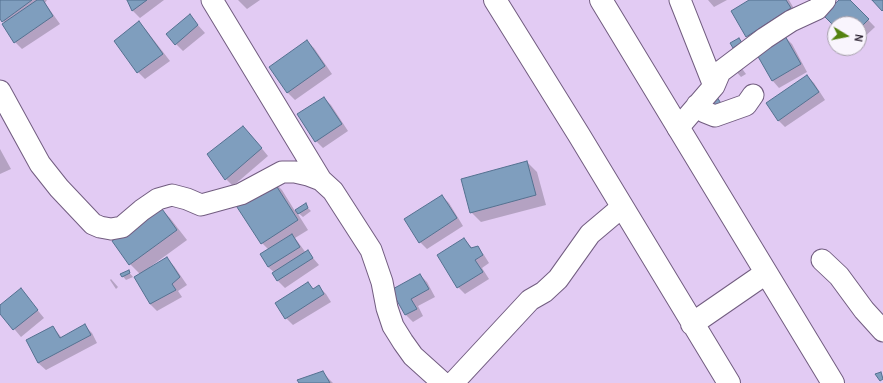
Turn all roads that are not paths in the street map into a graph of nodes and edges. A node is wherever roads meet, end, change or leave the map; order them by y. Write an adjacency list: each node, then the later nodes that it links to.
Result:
1 (212, 0): 11 (street)
2 (495, 0): 12 (highway)
3 (601, 0): 10 (highway)
4 (680, 0): 6 (street)
5 (825, 0): 6 (street)
6 (714, 86): 9 (street)
7 (0, 91): 11 (street)
8 (753, 95): 9 (street)
9 (697, 106): 10 (street)
10 (678, 128): 14 (highway)
11 (321, 180): 17 (street)
12 (622, 207): 15 (highway); 18 (street)
13 (822, 260): 16 (street)
14 (766, 273): 15 (highway); 20 (highway)
15 (692, 324): 19 (highway)
16 (883, 331)
17 (443, 383)
18 (453, 383)
19 (729, 383)
20 (833, 383)

